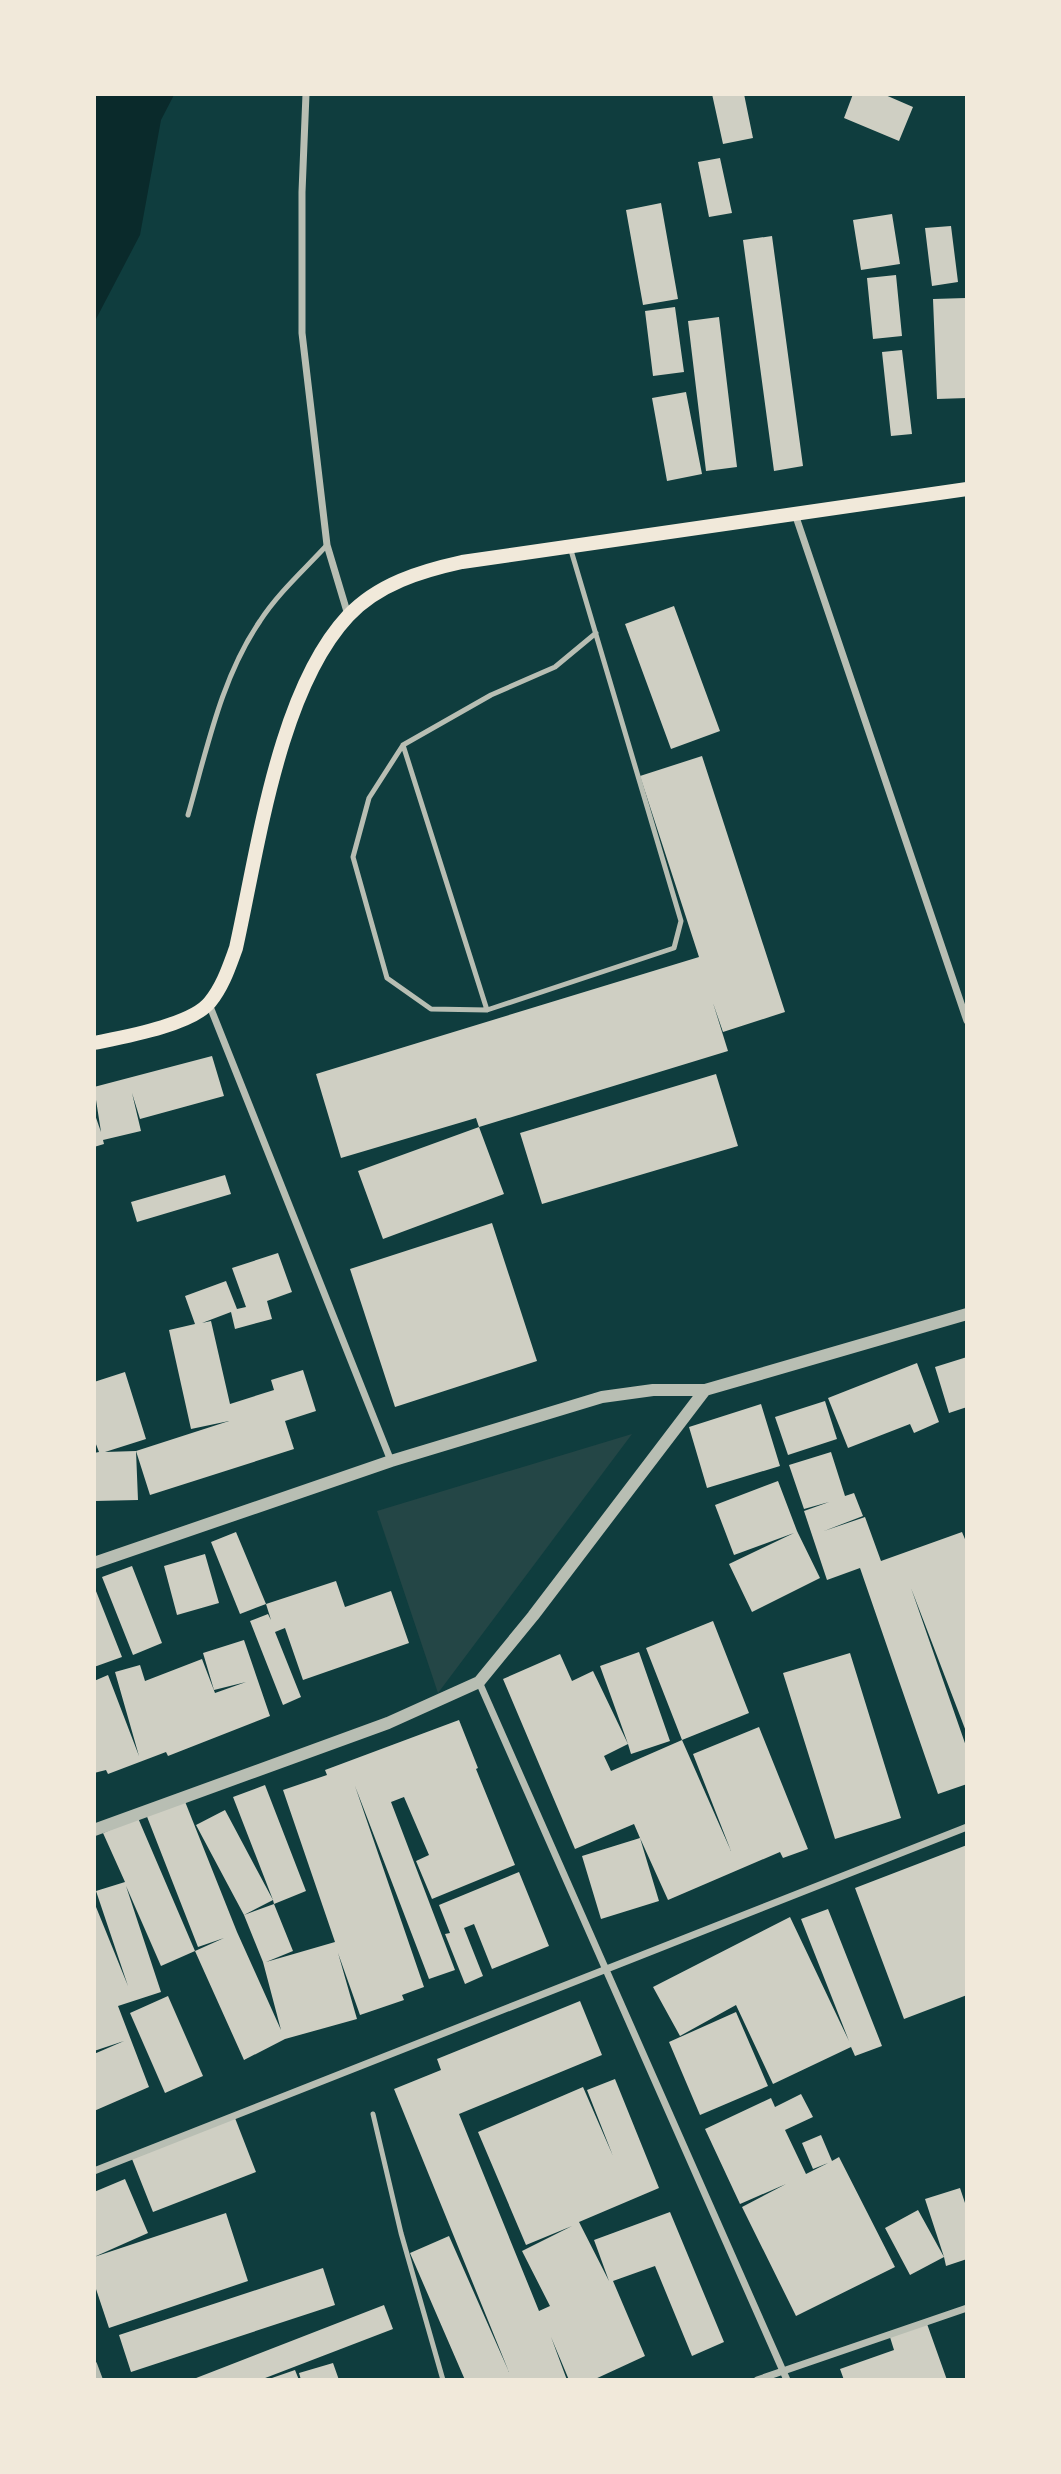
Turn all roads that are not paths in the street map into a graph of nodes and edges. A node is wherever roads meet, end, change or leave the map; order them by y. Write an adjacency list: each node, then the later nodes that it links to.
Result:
1 (306, 94): 4 (street)
2 (967, 489): 3 (main road)
3 (794, 514): 5 (main road); 12 (street)
4 (327, 545): 6 (street); 9 (lane)
5 (570, 547): 6 (main road); 7 (lane)
6 (348, 616): 10 (main road)
7 (596, 633): 8 (lane); 11 (lane)
8 (403, 745): 11 (lane); 11 (lane)
9 (188, 815)
10 (209, 1004): 13 (main road); 16 (street)
11 (487, 1010)
12 (967, 1021)
13 (94, 1043)
14 (967, 1314): 15 (street)
15 (705, 1390): 16 (street); 18 (street)
16 (391, 1461): 17 (street)
17 (94, 1563)
18 (479, 1682): 20 (street); 21 (street)
19 (967, 1827): 21 (street)
20 (94, 1830)
21 (606, 1968): 23 (street); 26 (street)
22 (373, 2114): 28 (lane)
23 (94, 2171)
24 (967, 2308): 26 (street)
25 (94, 2364): 27 (street)
26 (783, 2371): 29 (street); 30 (street)
27 (100, 2379)
28 (443, 2379)
29 (757, 2379)
30 (787, 2379)

